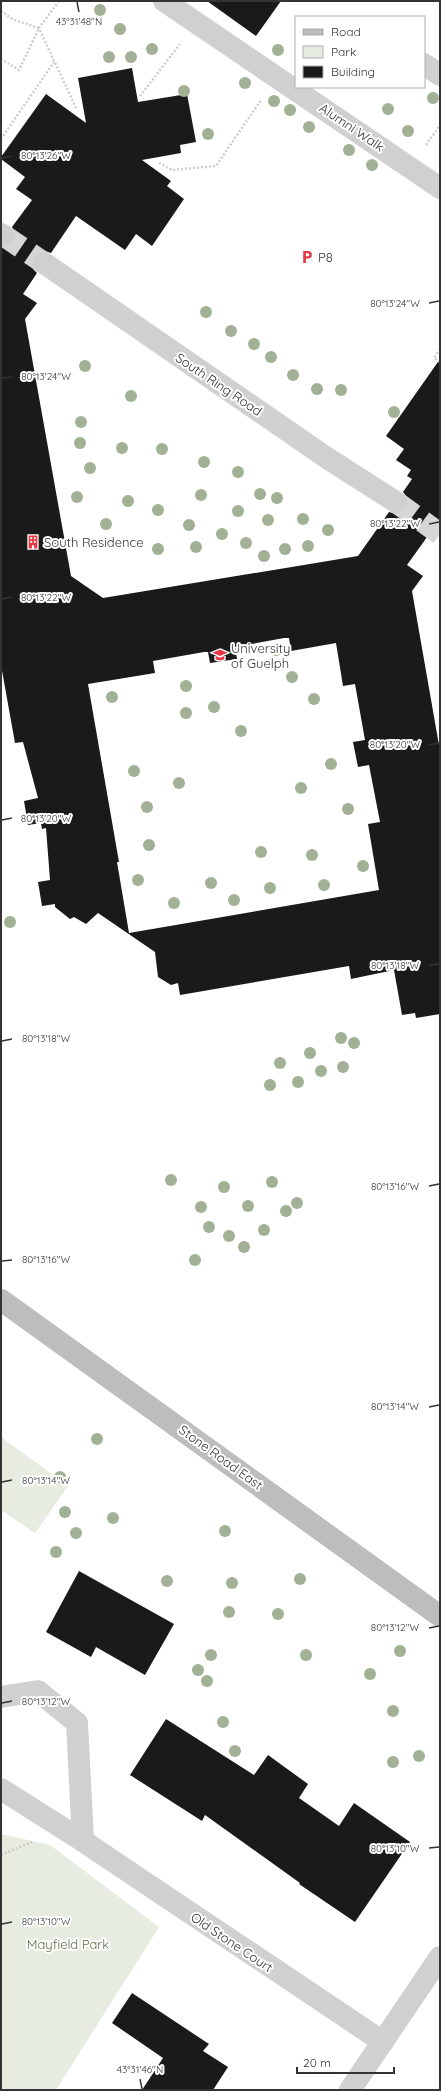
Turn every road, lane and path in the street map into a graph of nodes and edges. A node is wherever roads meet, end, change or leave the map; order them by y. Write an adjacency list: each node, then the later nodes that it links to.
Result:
1 (59, 1): 5 (path)
2 (164, 1): 4 (street, Alumni Walk)
3 (1, 11): 5 (path)
4 (196, 24): 10 (street, Alumni Walk); 11 (path)
5 (39, 28): 6 (path); 7 (path)
6 (1, 58)
7 (55, 62): 12 (path); 13 (path)
8 (425, 65): 9 (street)
9 (440, 75)
10 (277, 77): 14 (path); 15 (street, Alumni Walk)
11 (140, 96)
12 (76, 108)
13 (1, 139)
14 (159, 163)
15 (440, 188)
16 (44, 263): 19 (street, South Ring Road)
17 (440, 349): 18 (path)
18 (440, 362)
19 (396, 502)
20 (1, 1300): 21 (main road, Stone Road East)
21 (440, 1616)
22 (1, 1697): 24 (street)
23 (1, 1789): 24 (street, Old Stone Court)
24 (83, 1841): 26 (street, Old Stone Court)
25 (440, 1957): 26 (street)
26 (382, 2042): 27 (street)
27 (350, 2090)

